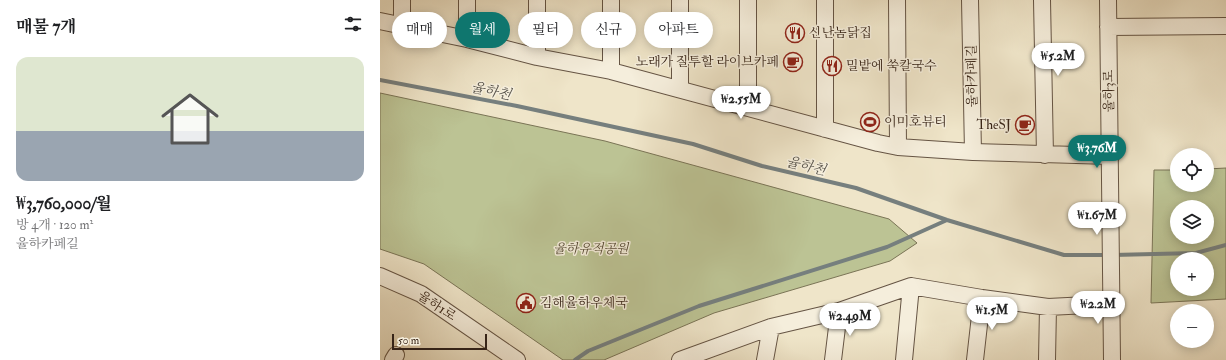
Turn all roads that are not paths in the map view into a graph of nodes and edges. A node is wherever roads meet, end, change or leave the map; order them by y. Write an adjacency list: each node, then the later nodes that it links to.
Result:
1 (402, 0): 12 (street)
2 (467, 0): 13 (street)
3 (537, 0): 19 (street)
4 (612, 0): 20 (street)
5 (680, 0): 21 (street)
6 (748, 0): 22 (street)
7 (825, 0): 23 (street)
8 (897, 0): 24 (street)
9 (970, 0): 25 (street, 율하카페길)
10 (1042, 0): 26 (street)
11 (1108, 0): 17 (street, 율하3로)
12 (402, 12)
13 (467, 12)
14 (380, 21): 15 (street)
15 (392, 24)
16 (1226, 26): 17 (street)
17 (1108, 27): 27 (street, 율하3로)
18 (502, 48): 19 (street)
19 (537, 57): 20 (street)
20 (611, 71): 21 (street)
21 (680, 89): 22 (street)
22 (748, 107): 23 (street)
23 (825, 129): 24 (street)
24 (898, 147): 25 (street)
25 (973, 152): 26 (street)
26 (1045, 155): 27 (street)
27 (1111, 156): 31 (street, 율하3로)
28 (380, 276): 35 (street, 율하1로)
29 (911, 286): 30 (street); 33 (street); 39 (street)
30 (982, 298): 32 (street); 40 (street)
31 (1112, 306): 32 (street); 42 (street)
32 (1048, 307): 41 (street)
33 (839, 311): 34 (street); 38 (street)
34 (771, 327): 36 (street); 37 (street)
35 (517, 360)
36 (680, 360)
37 (766, 360)
38 (833, 360)
39 (904, 360)
40 (975, 360)
41 (1046, 360)
42 (1112, 360)

